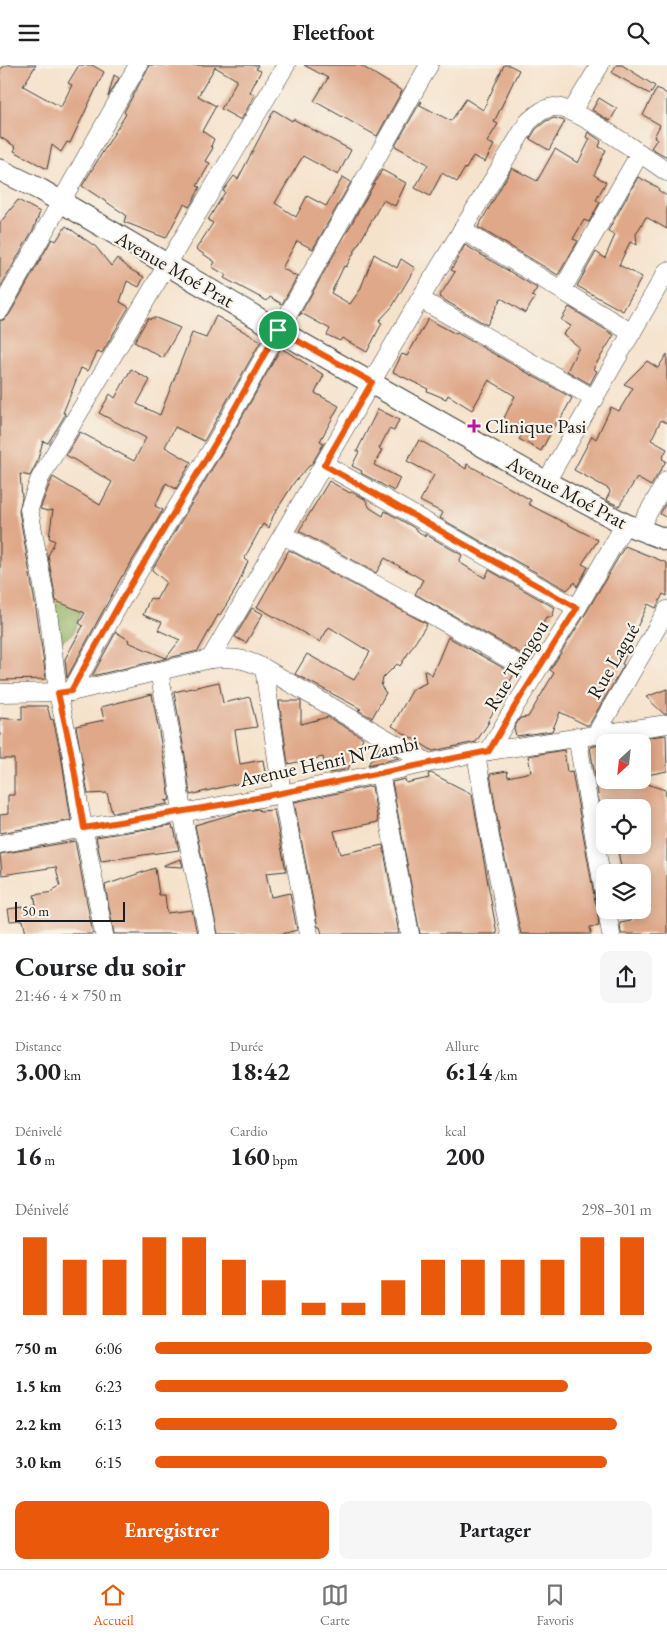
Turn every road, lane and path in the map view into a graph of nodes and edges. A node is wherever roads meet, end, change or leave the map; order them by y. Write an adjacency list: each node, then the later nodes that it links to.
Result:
1 (138, 65): 9 (street)
2 (286, 65): 11 (street)
3 (429, 65): 16 (street)
4 (600, 65): 5 (street)
5 (572, 111): 6 (street); 10 (street)
6 (640, 153): 8 (street); 13 (street)
7 (0, 170): 9 (street, Avenue Moé Prat)
8 (667, 172)
9 (60, 202): 11 (street, Avenue Moé Prat); 15 (street)
10 (462, 230): 13 (street); 14 (street)
11 (168, 265): 16 (street, Avenue Moé Prat); 32 (street)
12 (667, 272): 17 (street)
13 (562, 290): 17 (street)
14 (420, 299): 18 (street); 19 (street)
15 (0, 310)
16 (278, 330): 18 (street, Avenue Moé Prat); 32 (street)
17 (632, 333): 19 (street)
18 (372, 382): 20 (street); 22 (street, Avenue Moé Prat)
19 (594, 399): 22 (street)
20 (324, 465): 24 (street); 26 (street)
21 (667, 480): 23 (street, Rue Tsangou)
22 (546, 482): 23 (street, Avenue Moé Prat)
23 (632, 527): 25 (street, Avenue Moé Prat); 26 (street, Rue Tsangou)
24 (283, 535): 28 (street); 31 (street)
25 (667, 540)
26 (577, 608): 31 (street, Rue Tsangou)
27 (667, 610): 35 (street, Rue Lagué)
28 (210, 659): 29 (street); 30 (street)
29 (264, 668): 38 (street); 40 (street)
30 (159, 671): 32 (street); 41 (street)
31 (535, 673): 37 (street, Rue Tsangou)
32 (64, 692): 33 (street); 42 (street)
33 (0, 693)
34 (667, 724): 35 (street, Avenue Henri N'Zambi)
35 (596, 734): 36 (street, Avenue Henri N'Zambi)
36 (577, 737): 37 (street, Avenue Henri N'Zambi); 44 (street)
37 (482, 752): 38 (street, Avenue Henri N'Zambi); 50 (street)
38 (428, 762): 39 (street, Avenue Henri N'Zambi)
39 (380, 773): 40 (street, Avenue Henri N'Zambi); 49 (street)
40 (282, 794): 41 (street, Avenue Henri N'Zambi); 48 (street)
41 (182, 813): 42 (street, Avenue Henri N'Zambi); 47 (street)
42 (84, 828): 43 (street, Avenue Henri N'Zambi); 46 (street)
43 (0, 844)
44 (599, 864)
45 (608, 919): 51 (street)
46 (104, 934)
47 (208, 934)
48 (309, 934)
49 (410, 934)
50 (510, 934)
51 (611, 934)

